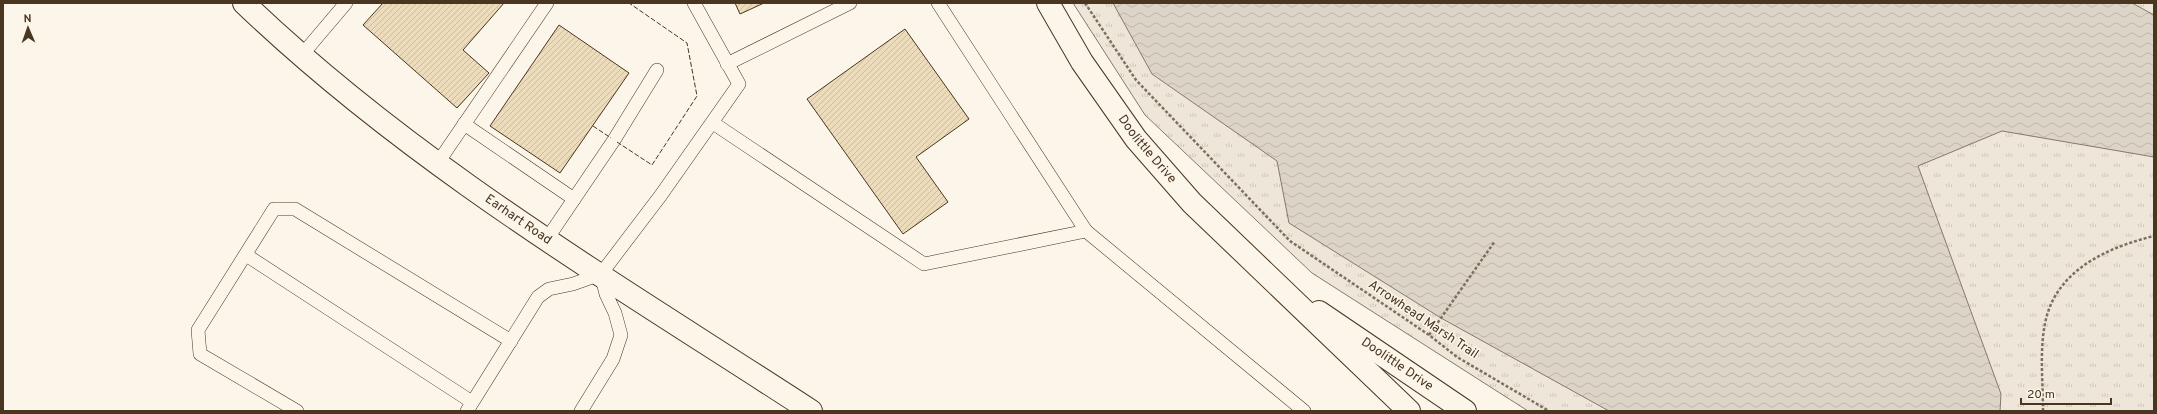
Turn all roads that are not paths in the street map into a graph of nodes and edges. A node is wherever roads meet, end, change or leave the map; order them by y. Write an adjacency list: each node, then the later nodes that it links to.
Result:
1 (244, 3): 8 (main road, Earhart Road)
2 (346, 3): 8 (lane)
3 (547, 3): 12 (lane)
4 (694, 3): 9 (lane)
5 (850, 3): 9 (lane)
6 (938, 3): 15 (lane)
7 (1048, 3): 19 (main road, Doolittle Drive)
8 (301, 56): 13 (main road, Earhart Road)
9 (727, 64): 11 (lane)
10 (657, 70): 14 (lane)
11 (713, 123): 15 (lane); 18 (lane)
12 (464, 124): 13 (lane); 14 (lane)
13 (437, 164): 16 (main road, Earhart Road)
14 (574, 199): 16 (lane)
15 (1086, 231): 25 (lane)
16 (548, 239): 18 (main road, Earhart Road)
17 (246, 255): 20 (lane); 21 (lane); 22 (lane)
18 (601, 274): 20 (lane); 23 (lane); 24 (main road, Earhart Road)
19 (1269, 278): 26 (main road, Doolittle Drive); 27 (main road, Doolittle Drive)
20 (511, 341): 21 (lane)
21 (470, 406)
22 (298, 411)
23 (580, 411)
24 (811, 411)
25 (1304, 411)
26 (1409, 411)
27 (1465, 411)

